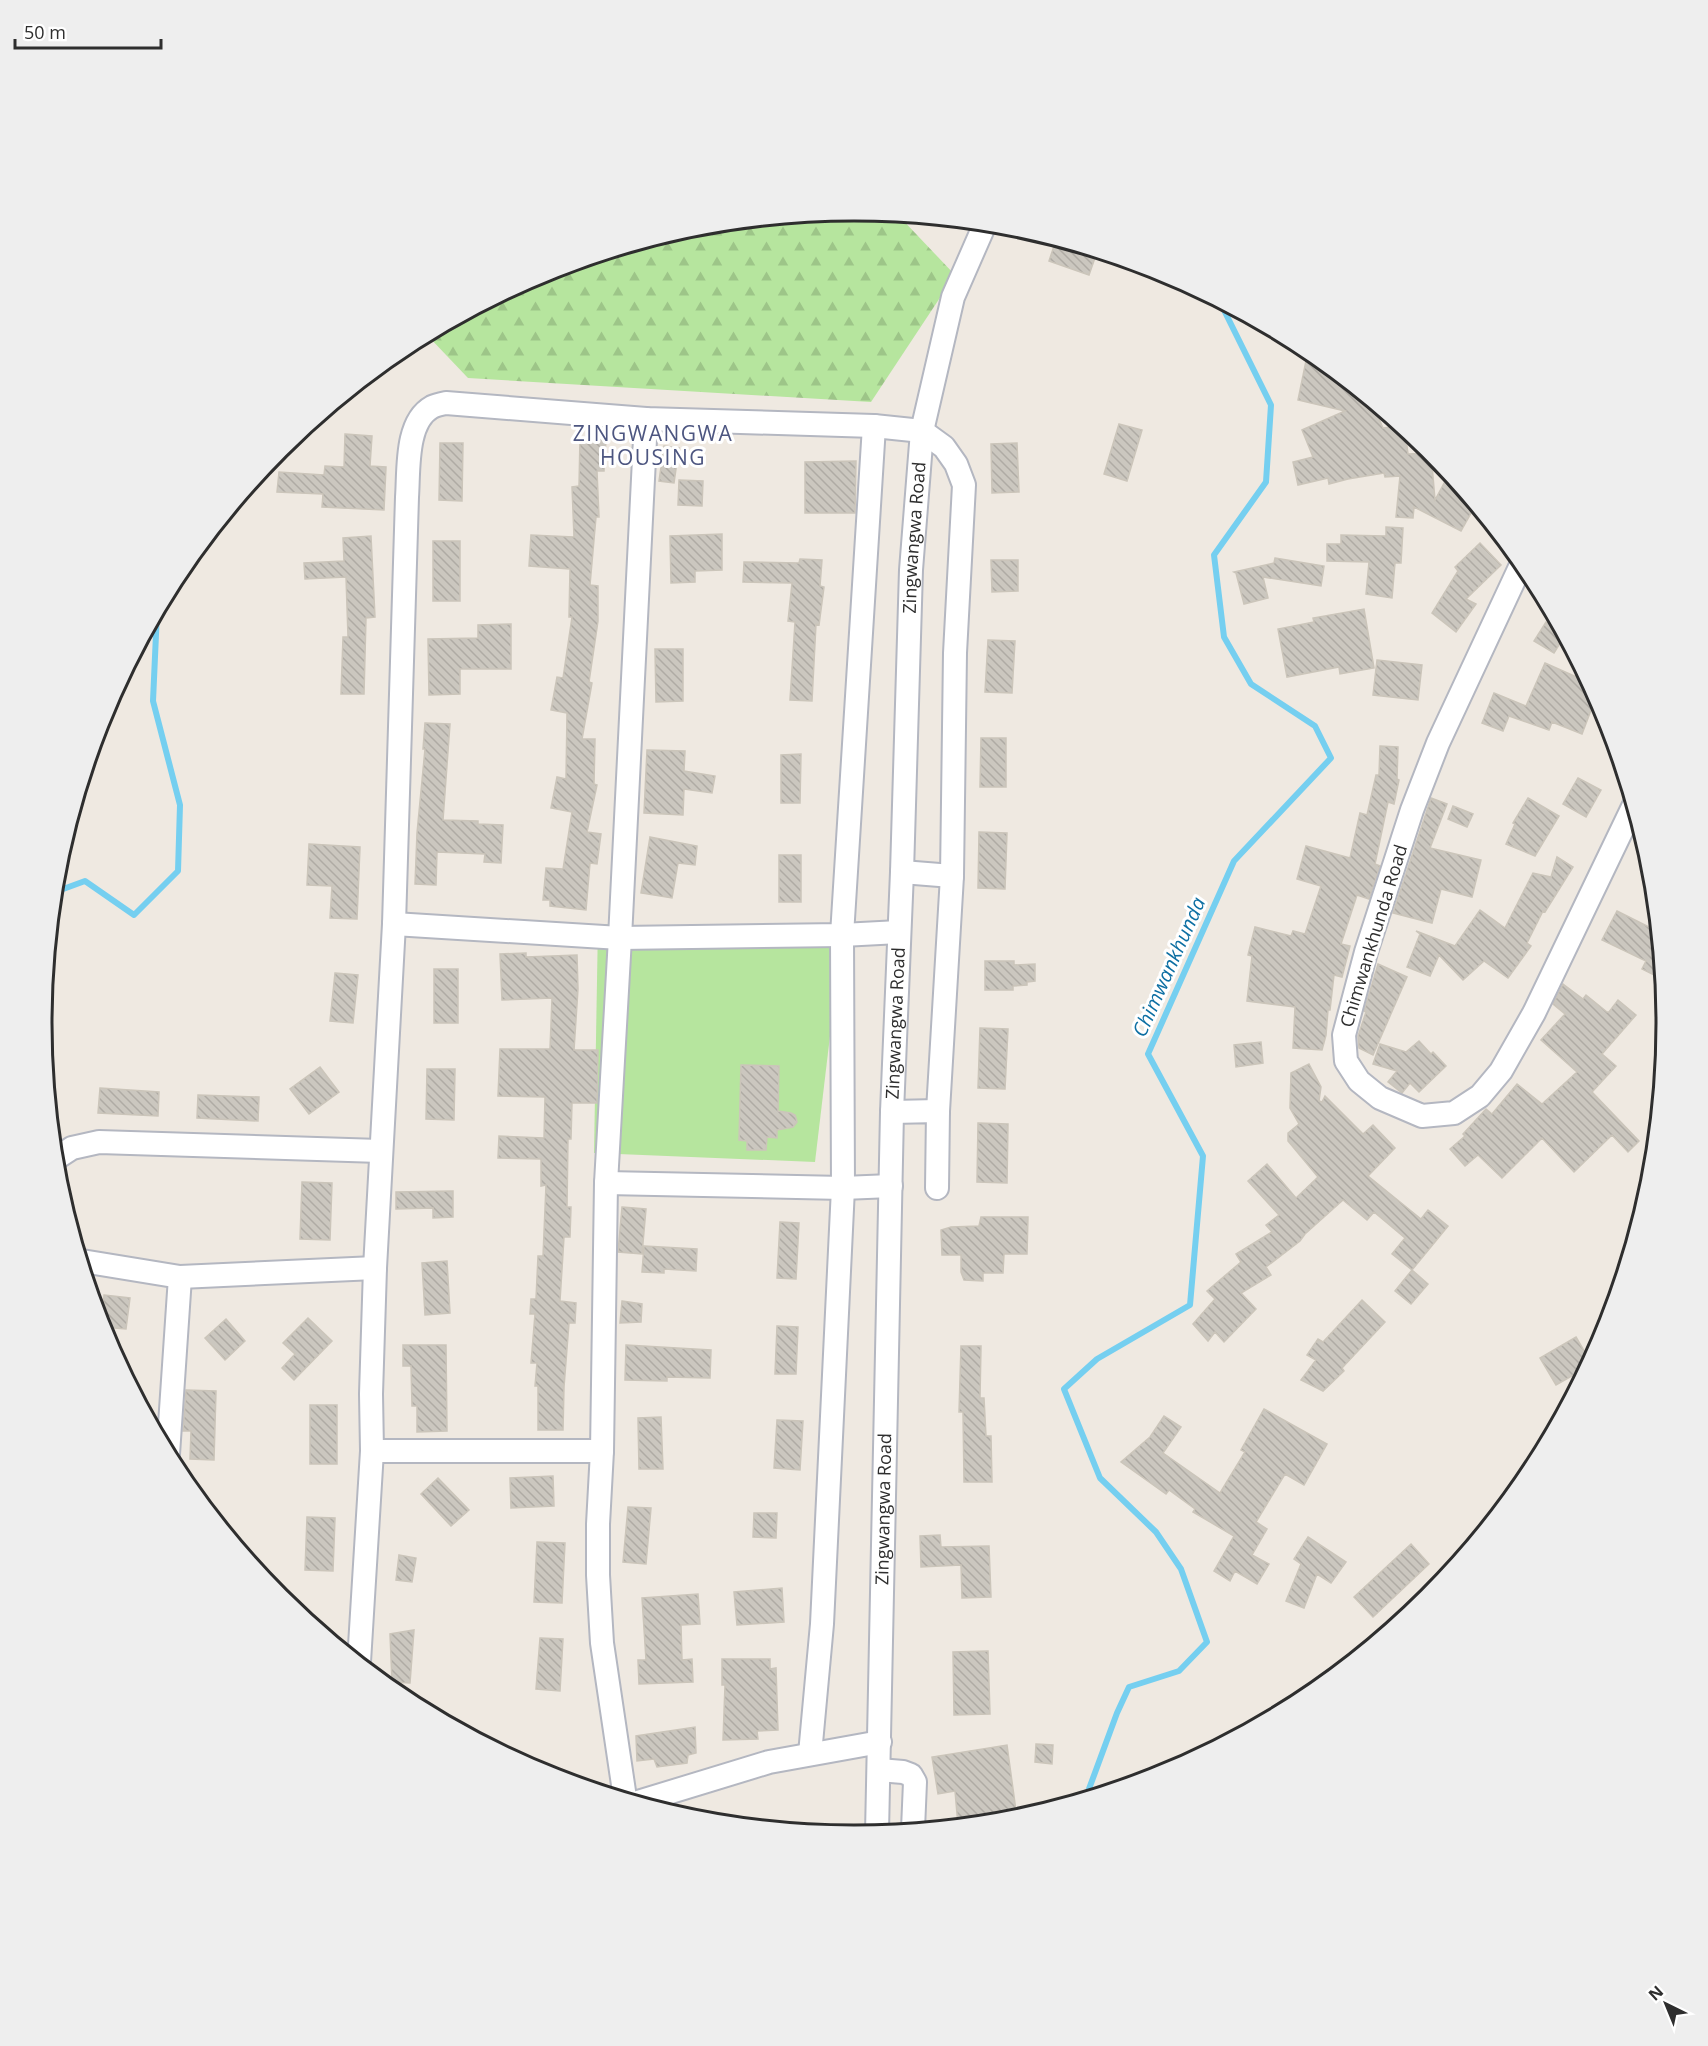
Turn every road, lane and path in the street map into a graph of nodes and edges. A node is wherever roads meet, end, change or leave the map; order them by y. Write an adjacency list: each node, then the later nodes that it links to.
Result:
1 (982, 232): 4 (street, Zingwangwa Road)
2 (646, 419): 3 (street); 9 (street); 12 (street)
3 (874, 426): 4 (street); 11 (street)
4 (922, 431): 7 (street, Zingwangwa Road); 8 (street)
5 (1517, 574): 6 (street, Chimwankhunda Road)
6 (1628, 817)
7 (902, 872): 8 (street); 10 (street, Zingwangwa Road)
8 (952, 876): 13 (street)
9 (394, 924): 12 (street); 15 (street)
10 (899, 932): 11 (street); 14 (street, Zingwangwa Road)
11 (842, 935): 12 (street); 19 (street)
12 (620, 938): 17 (street)
13 (939, 1110): 14 (street); 20 (street)
14 (892, 1112): 18 (street, Zingwangwa Road)
15 (380, 1151): 16 (street); 22 (street)
16 (64, 1154)
17 (606, 1183): 19 (street); 26 (street)
18 (891, 1186): 19 (street); 28 (street, Zingwangwa Road)
19 (843, 1188): 29 (street)
20 (938, 1188)
21 (89, 1262): 23 (street)
22 (375, 1268): 23 (street); 25 (street)
23 (180, 1277): 24 (street)
24 (169, 1438)
25 (372, 1451): 26 (street); 27 (street)
26 (602, 1451): 31 (street)
27 (360, 1654)
28 (880, 1742): 29 (street); 30 (street, Zingwangwa Road)
29 (810, 1754): 32 (street)
30 (879, 1770): 33 (street); 34 (street, Zingwangwa Road)
31 (624, 1790)
32 (651, 1798)
33 (913, 1822)
34 (877, 1824)

